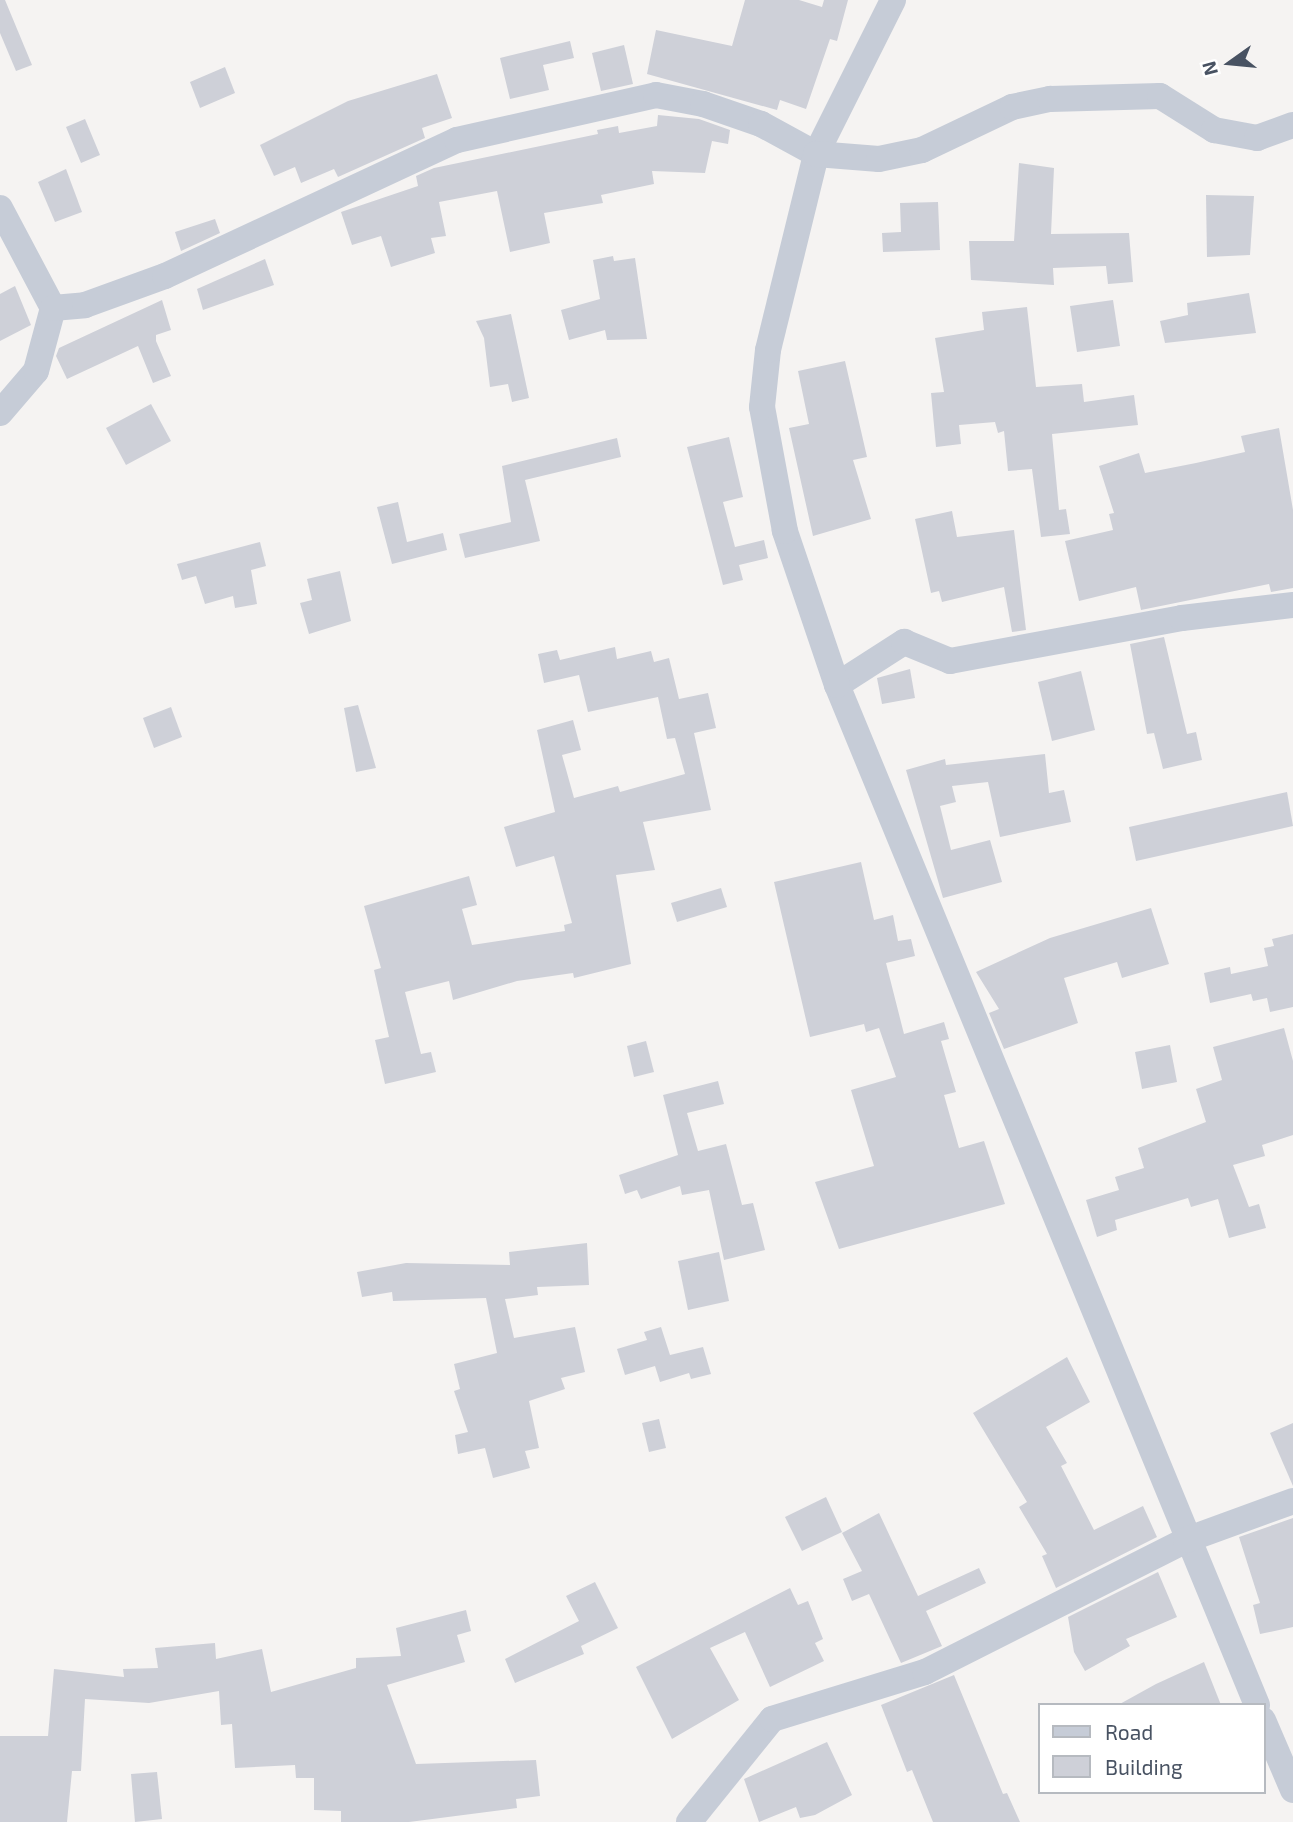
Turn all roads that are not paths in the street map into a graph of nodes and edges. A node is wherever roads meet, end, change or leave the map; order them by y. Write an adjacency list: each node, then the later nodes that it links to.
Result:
1 (893, 0): 3 (street)
2 (1293, 125): 3 (street)
3 (816, 154): 5 (street); 8 (street)
4 (0, 208): 5 (street)
5 (53, 307): 6 (street)
6 (0, 413)
7 (1293, 605): 8 (street)
8 (837, 685): 10 (street)
9 (1293, 1501): 10 (street)
10 (1186, 1540): 11 (street); 14 (street)
11 (1255, 1703)
12 (1265, 1725): 13 (street)
13 (1293, 1790)
14 (689, 1822)

